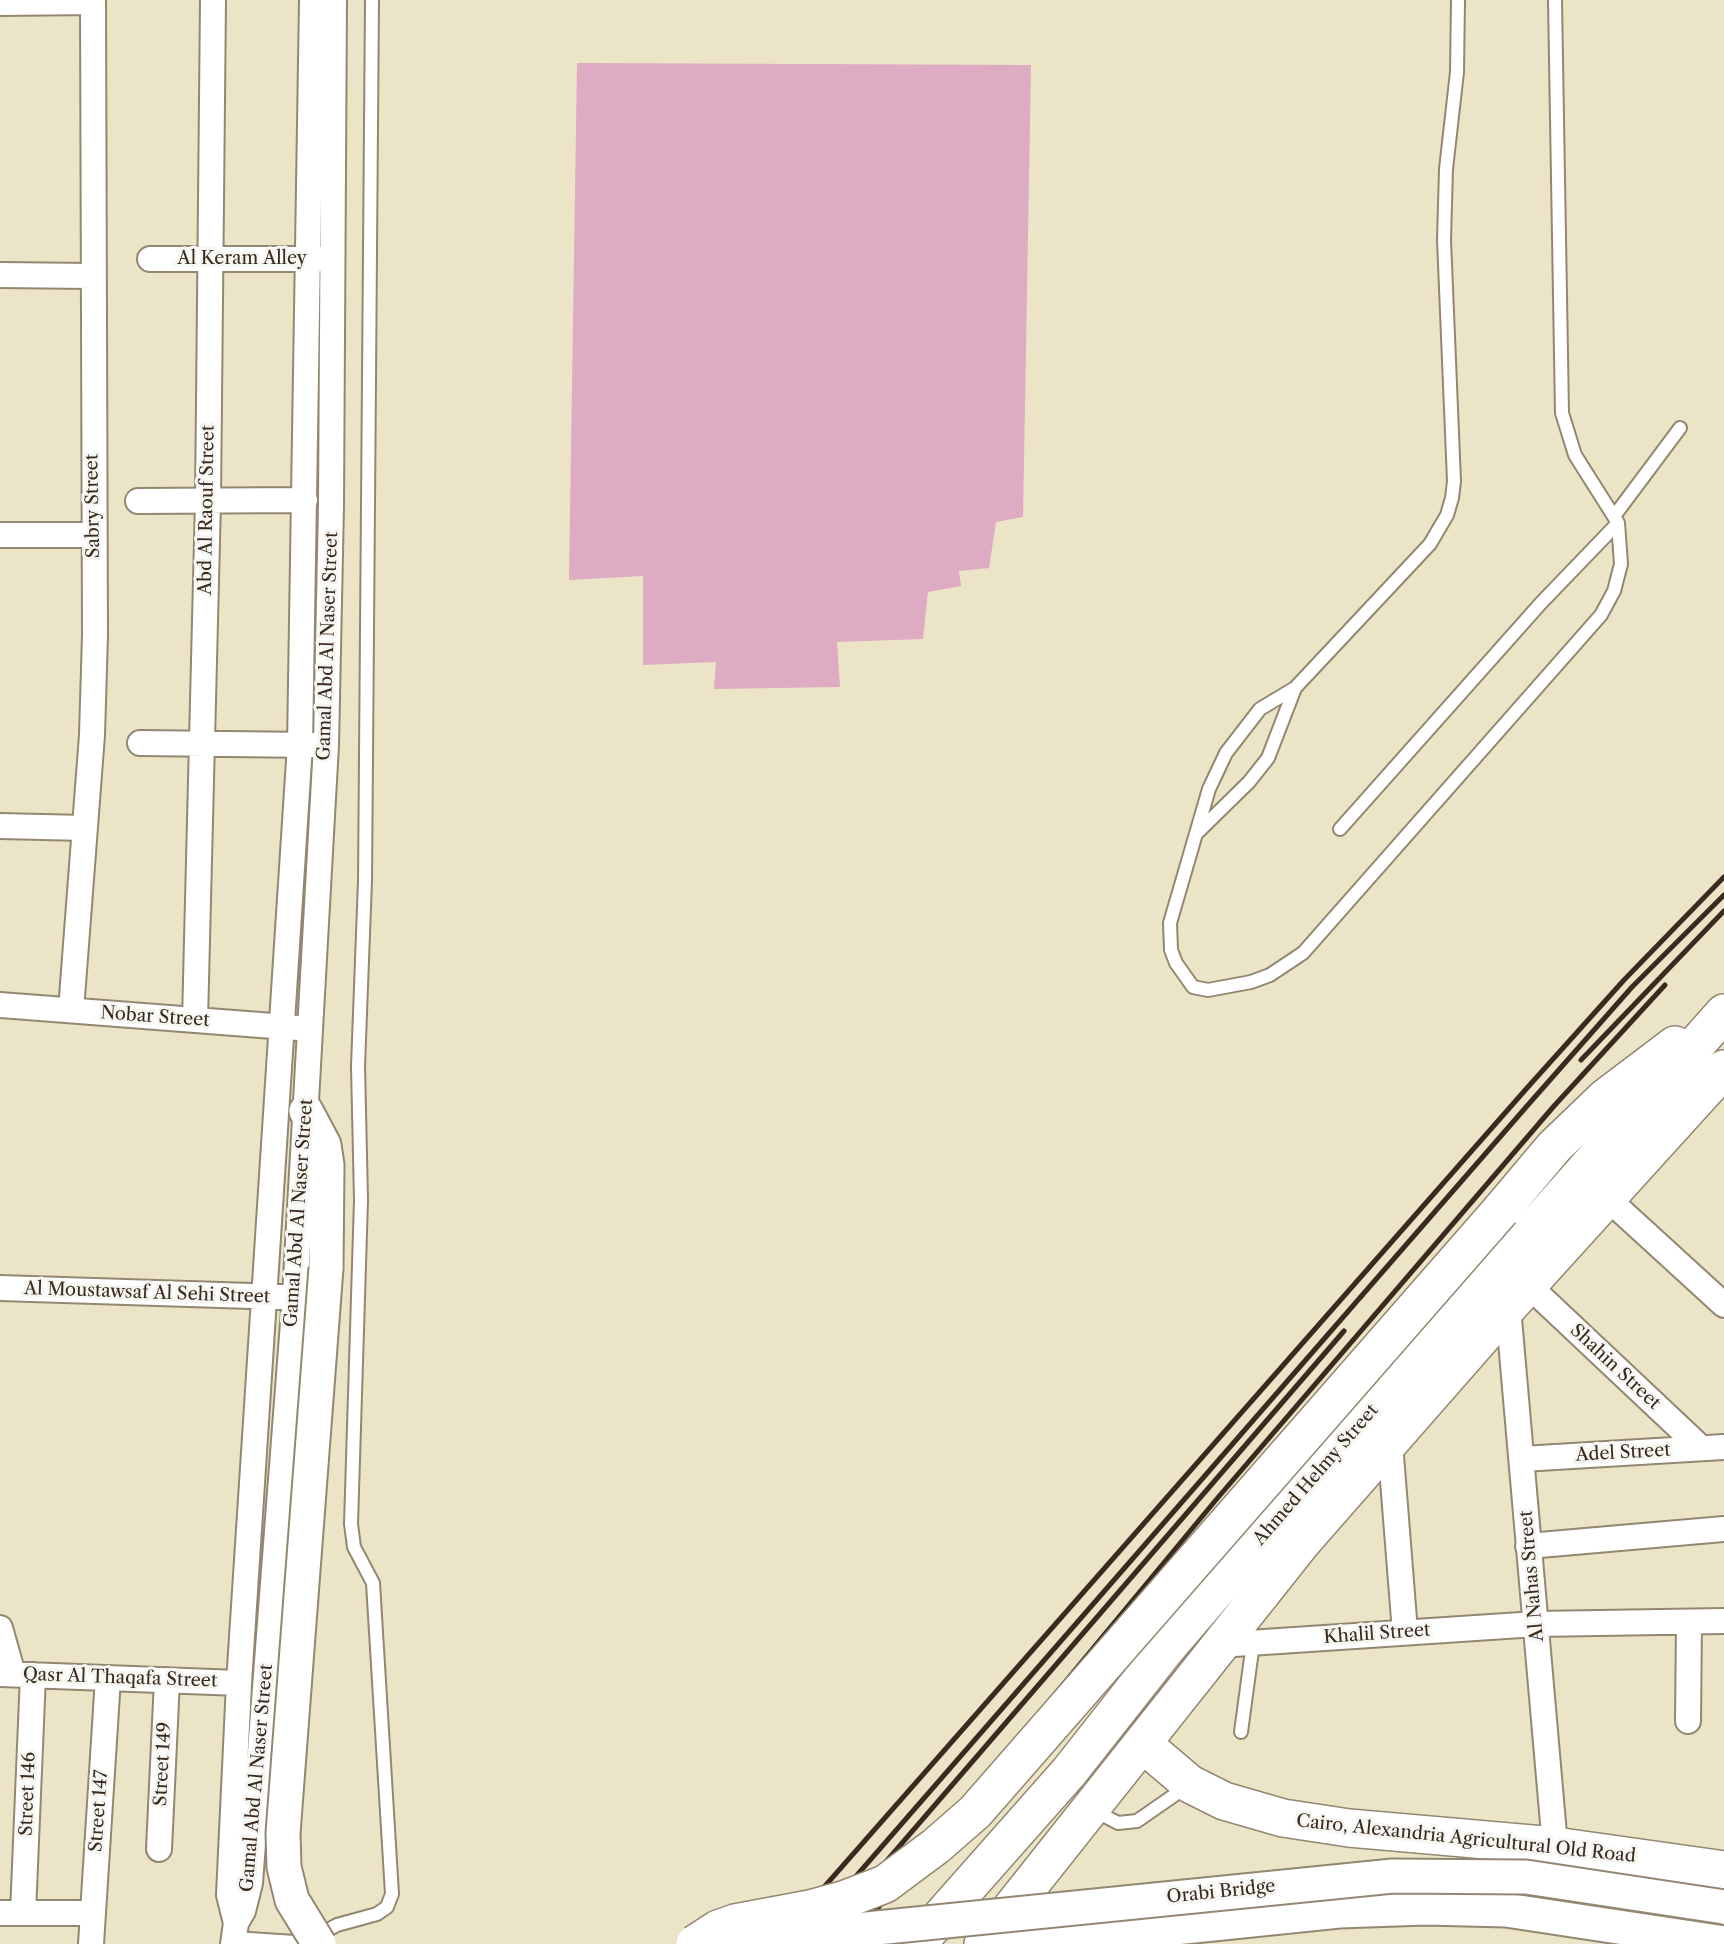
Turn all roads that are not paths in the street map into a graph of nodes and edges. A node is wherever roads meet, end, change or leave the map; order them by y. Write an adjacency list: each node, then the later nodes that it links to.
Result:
1 (213, 0): 10 (street, Abd Al Raouf Street)
2 (312, 0): 11 (street, Gamal Abd Al Naser Street)
3 (334, 0): 11 (street, Gamal Abd Al Naser Street)
4 (372, 0): 70 (lane)
5 (1458, 0): 21 (lane)
6 (1555, 0): 18 (lane)
7 (93, 1): 8 (street); 13 (street, Sabry Street)
8 (0, 3)
9 (150, 259): 10 (street, Al Keram Alley)
10 (211, 259): 11 (street, Al Keram Alley); 17 (street, Abd Al Raouf Street)
11 (321, 259): 15 (street, Gamal Abd Al Naser Street); 25 (street, Gamal Abd Al Naser Street)
12 (0, 275): 13 (street)
13 (91, 276): 20 (street, Sabry Street)
14 (1680, 428): 18 (lane)
15 (305, 500): 17 (street); 24 (street, Gamal Abd Al Naser Street)
16 (138, 501): 17 (street)
17 (208, 501): 23 (street, Abd Al Raouf Street)
18 (1616, 519): 28 (lane); 29 (lane)
19 (0, 535): 20 (street)
20 (93, 535): 27 (street, Sabry Street)
21 (1295, 688): 29 (lane); 29 (lane)
22 (140, 743): 23 (street)
23 (202, 744): 24 (street); 33 (street, Abd Al Raouf Street)
24 (300, 745): 25 (street); 34 (street, Gamal Abd Al Naser Street)
25 (326, 745): 35 (street, Gamal Abd Al Naser Street)
26 (0, 825): 27 (street)
27 (85, 828): 31 (street, Sabry Street)
28 (1340, 829)
29 (1196, 834)
30 (0, 1005): 31 (street, Nobar Street)
31 (71, 1010): 33 (street, Nobar Street)
32 (1722, 1015): 74 (main road, bridge); 76 (main road, Ahmed Helmy Street)
33 (195, 1020): 34 (street, Nobar Street)
34 (283, 1026): 35 (street, Nobar Street); 40 (street, Gamal Abd Al Naser Street)
35 (310, 1028): 37 (street, Gamal Abd Al Naser Street)
36 (1724, 1069): 38 (main road, Ahmed Helmy Street)
37 (306, 1111): 42 (street, Gamal Abd Al Naser Street); 73 (main road, bridge)
38 (1607, 1198): 41 (main road, Ahmed Helmy Street); 43 (street)
39 (0, 1288): 40 (street, Al Moustawsaf Al Sehi Street)
40 (266, 1296): 42 (street, Al Moustawsaf Al Sehi Street); 58 (street, Gamal Abd Al Naser Street)
41 (1518, 1296): 44 (main road, Ahmed Helmy Street); 45 (street, Shahin Street); 46 (street, Al Nahas Street)
42 (295, 1297): 70 (street, Gamal Abd Al Naser Street)
43 (1724, 1305)
44 (1390, 1443): 53 (street); 54 (main road, Ahmed Helmy Street)
45 (1713, 1448): 46 (street, Adel Street)
46 (1522, 1459): 48 (street, Al Nahas Street)
47 (1724, 1529): 48 (street)
48 (1528, 1546): 51 (street, Al Nahas Street)
49 (1724, 1621): 50 (street, Khalil Street)
50 (1689, 1622): 51 (street, Khalil Street); 59 (street)
51 (1536, 1624): 53 (street, Khalil Street); 64 (street, Al Nahas Street)
52 (0, 1628): 55 (street, Street 146)
53 (1405, 1632): 54 (street, Khalil Street)
54 (1236, 1644): 60 (lane); 61 (main road, Ahmed Helmy Street)
55 (15, 1674): 56 (street, Qasr Al Thaqafa Street); 68 (street, Street 146)
56 (108, 1678): 57 (street, Qasr Al Thaqafa Street); 69 (street, Street 147)
57 (167, 1680): 58 (street, Qasr Al Thaqafa Street); 65 (street, Street 149)
58 (239, 1683): 70 (street, Gamal Abd Al Naser Street)
59 (1688, 1721)
60 (1241, 1732)
61 (1144, 1745): 62 (main road, Cairo, Alexandria Agricultural Old Road); 63 (main road, Ahmed Helmy Street)
62 (1190, 1784): 63 (lane); 64 (main road, Cairo, Alexandria Agricultural Old Road)
63 (1092, 1810): 77 (main road, Ahmed Helmy Street)
64 (1555, 1846): 66 (main road, Cairo, Alexandria Agricultural Old Road)
65 (159, 1849)
66 (1724, 1870)
67 (1724, 1908): 75 (main road, Orabi Bridge, bridge)
68 (12, 1913): 69 (street)
69 (93, 1913): 72 (street, Street 147)
70 (234, 1935)
71 (1724, 1943): 78 (main road, Orabi Bridge)
72 (91, 1944)
73 (319, 1944)
74 (695, 1944)
75 (718, 1944)
76 (917, 1944)
77 (983, 1944)
78 (1021, 1944)

